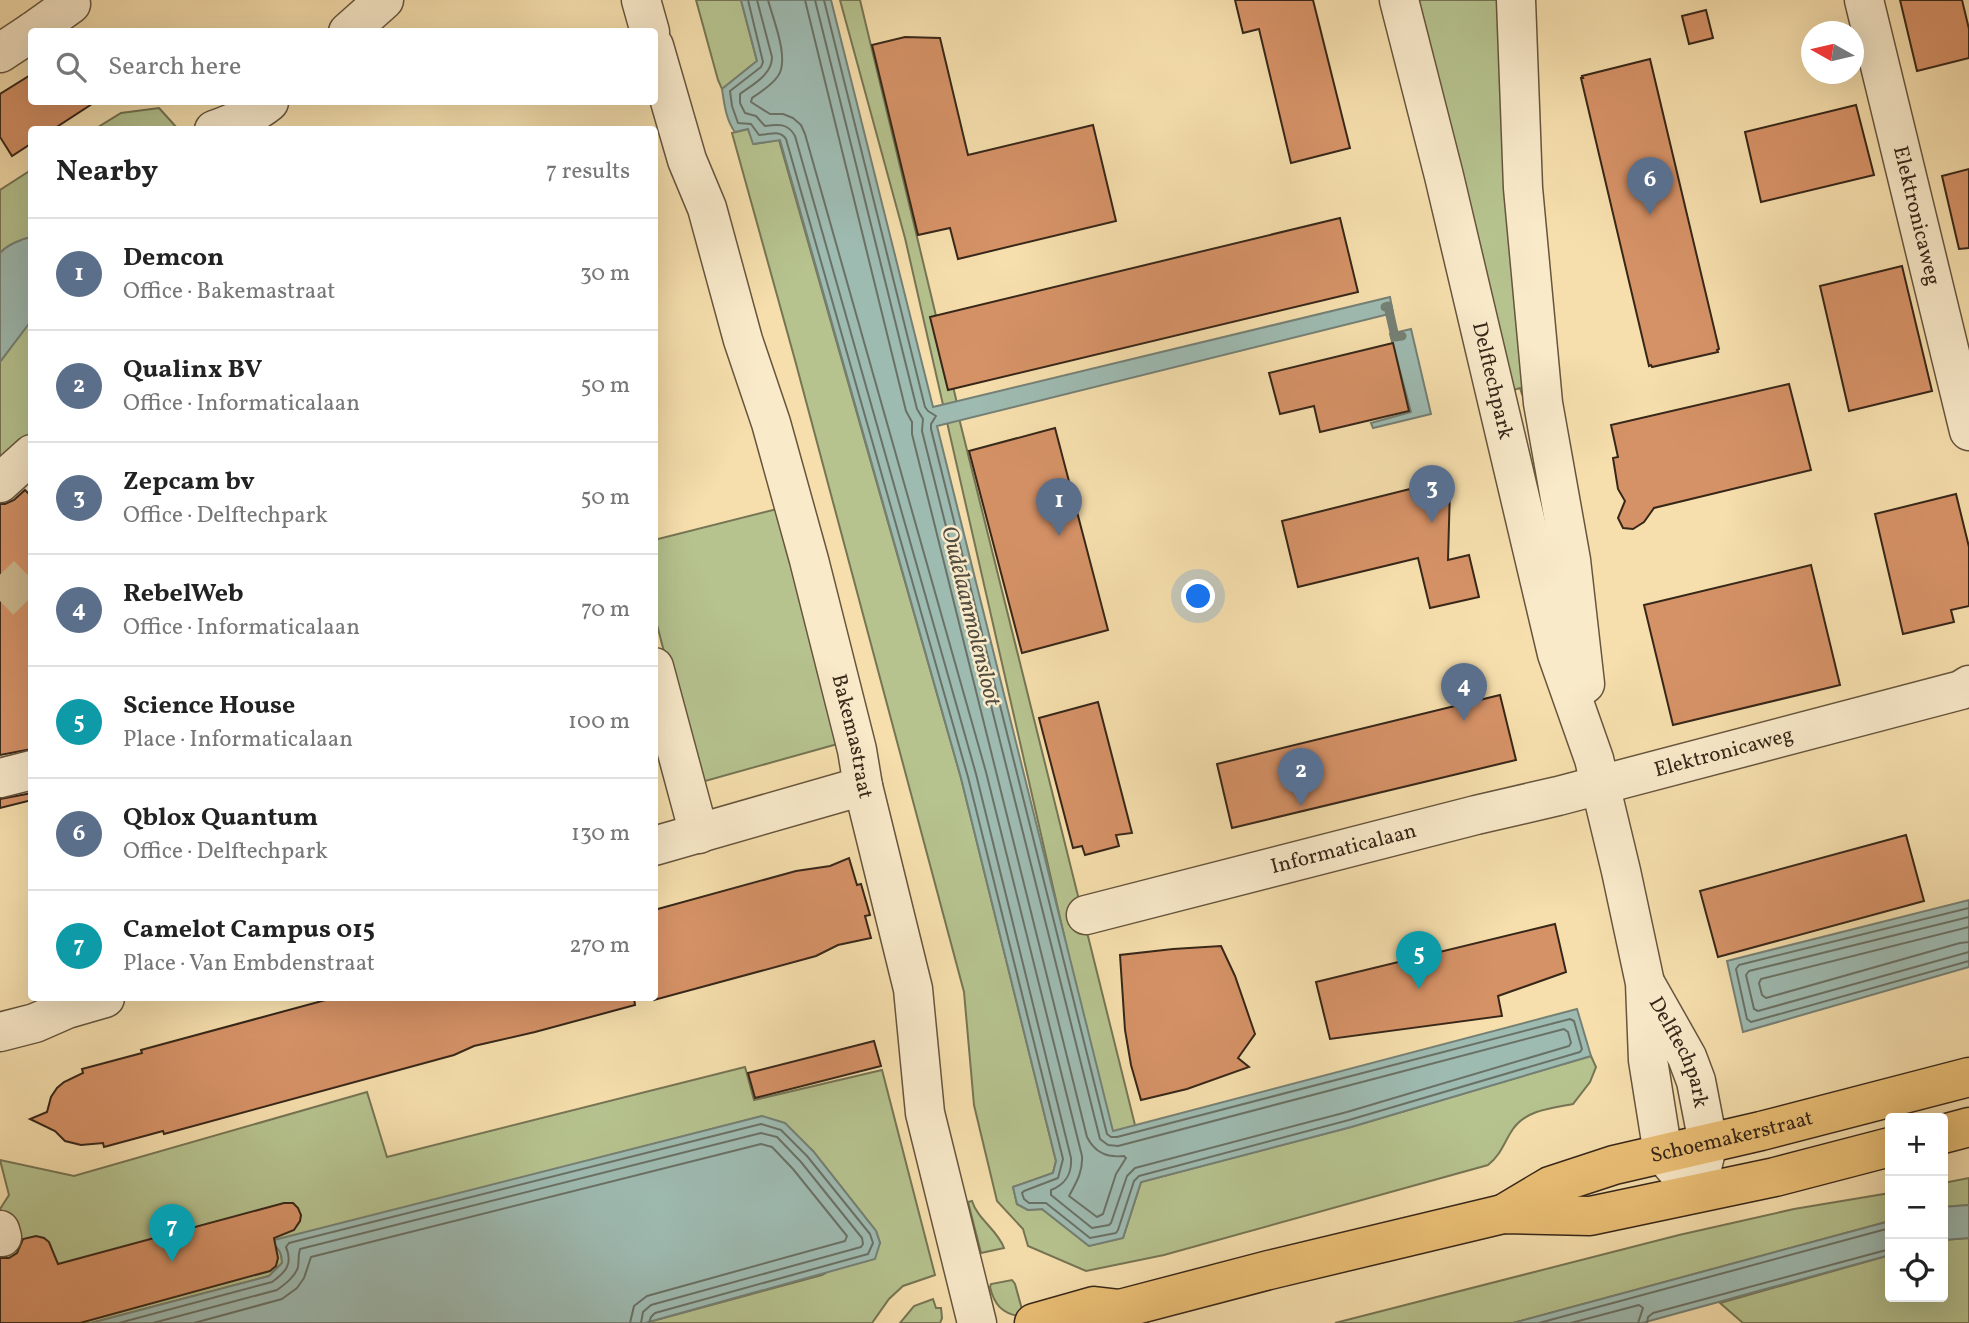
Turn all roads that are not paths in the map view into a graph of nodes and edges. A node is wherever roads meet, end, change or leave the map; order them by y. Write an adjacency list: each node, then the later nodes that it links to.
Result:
1 (384, 0): 8 (street)
2 (641, 0): 9 (street)
3 (1399, 0): 21 (street, Delftechpark)
4 (1516, 0): 21 (street, Delftechpark)
5 (1864, 0): 15 (street, Elektronicaweg)
6 (71, 4): 7 (street)
7 (38, 28)
8 (352, 28)
9 (649, 28)
10 (28, 35): 11 (street)
11 (0, 53)
12 (658, 60): 23 (street, Bakemastraat)
13 (265, 105): 14 (street)
14 (225, 126)
15 (1969, 430)
16 (28, 458): 17 (street)
17 (0, 483)
18 (658, 682): 24 (street)
19 (1969, 685): 21 (street, Elektronicaweg)
20 (28, 770): 22 (street)
21 (1597, 772): 26 (street, Informaticalaan); 27 (street, Delftechpark)
22 (0, 778)
23 (863, 786): 24 (street); 39 (street, Bakemastraat)
24 (699, 834): 25 (street)
25 (658, 844)
26 (1086, 915)
27 (1645, 983): 33 (street, Delftechpark); 35 (street, Delftechpark)
28 (95, 1001): 29 (street)
29 (0, 1032)
30 (1969, 1077): 33 (main road, Schoemakerstraat)
31 (1969, 1127): 32 (main road)
32 (1948, 1133)
33 (1708, 1143): 35 (main road, Schoemakerstraat); 36 (street, Delftechpark)
34 (1885, 1148): 36 (main road, Schoemakerstraat)
35 (1663, 1154): 36 (street); 37 (main road, Schoemakerstraat)
36 (1696, 1193): 37 (main road, Schoemakerstraat)
37 (1503, 1214): 38 (main road, Schoemakerstraat)
38 (1112, 1316): 40 (main road, Schoemakerstraat)
39 (977, 1323)
40 (1034, 1323)

